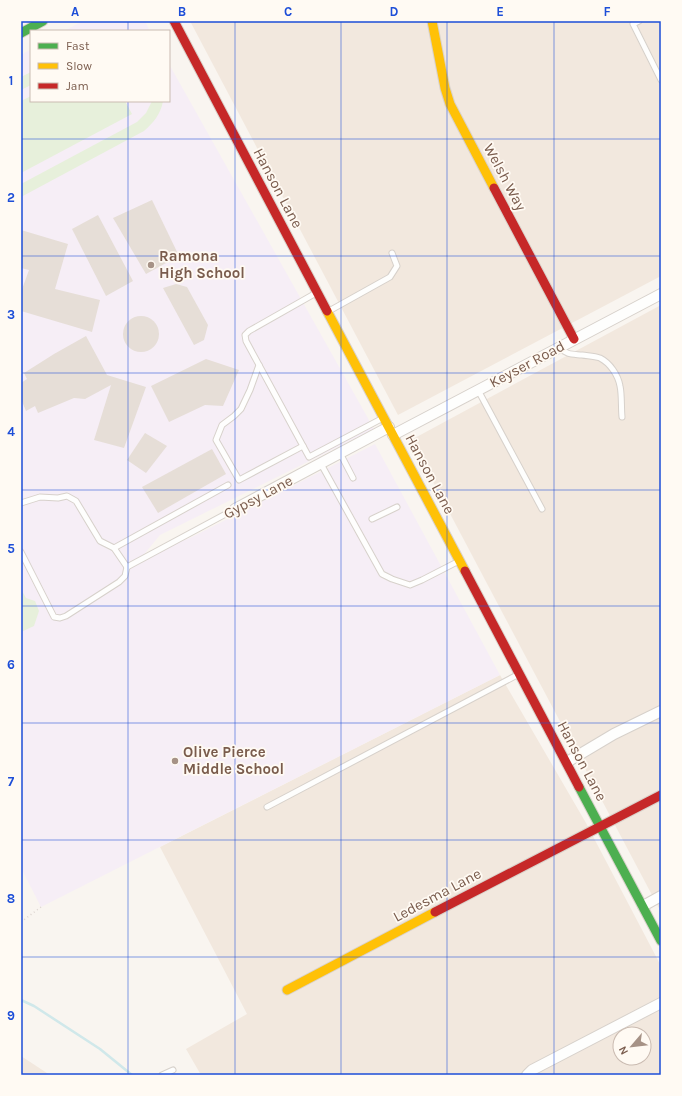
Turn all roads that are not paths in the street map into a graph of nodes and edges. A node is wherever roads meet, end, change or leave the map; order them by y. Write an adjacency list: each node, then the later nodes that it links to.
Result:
1 (43, 21): 5 (main road)
2 (174, 21): 8 (main road, Hanson Lane)
3 (639, 21): 6 (lane)
4 (434, 22): 11 (main road, Welsh Way)
5 (21, 34)
6 (661, 80)
7 (392, 253): 10 (lane)
8 (318, 292): 10 (main road, Hanson Lane); 13 (lane)
9 (661, 294): 11 (street, Keyser Road)
10 (328, 312): 16 (main road, Hanson Lane)
11 (574, 339): 12 (street, Keyser Road)
12 (560, 347): 14 (street, Keyser Road); 15 (lane)
13 (259, 365): 18 (lane); 18 (lane)
14 (478, 390): 17 (street, Keyser Road); 25 (lane)
15 (622, 417)
16 (384, 418): 17 (main road, Hanson Lane); 18 (lane)
17 (391, 431): 19 (street, Gypsy Lane); 30 (main road, Hanson Lane)
18 (303, 446)
19 (340, 453): 20 (street, Gypsy Lane); 21 (lane)
20 (321, 464): 26 (street, Gypsy Lane); 30 (lane)
21 (353, 478)
22 (228, 485): 28 (lane)
23 (21, 502): 28 (lane)
24 (397, 507): 27 (lane)
25 (542, 509)
26 (234, 510): 31 (lane, Gypsy Lane)
27 (372, 519)
28 (114, 548): 31 (lane)
29 (21, 552): 31 (lane)
30 (460, 561): 32 (main road, Hanson Lane)
31 (127, 567)
32 (520, 674): 34 (main road, Hanson Lane); 36 (lane)
33 (661, 711): 34 (street)
34 (567, 762): 37 (main road, Hanson Lane)
35 (661, 795): 37 (main road, Ledesma Lane)
36 (267, 807)
37 (600, 826): 39 (main road, Hanson Lane); 41 (main road, Ledesma Lane)
38 (661, 896): 39 (street)
39 (643, 906): 40 (main road, Hanson Lane)
40 (661, 941)
41 (287, 990)
42 (661, 1003): 45 (street)
43 (173, 1070): 44 (lane)
44 (162, 1075)
45 (527, 1075)

